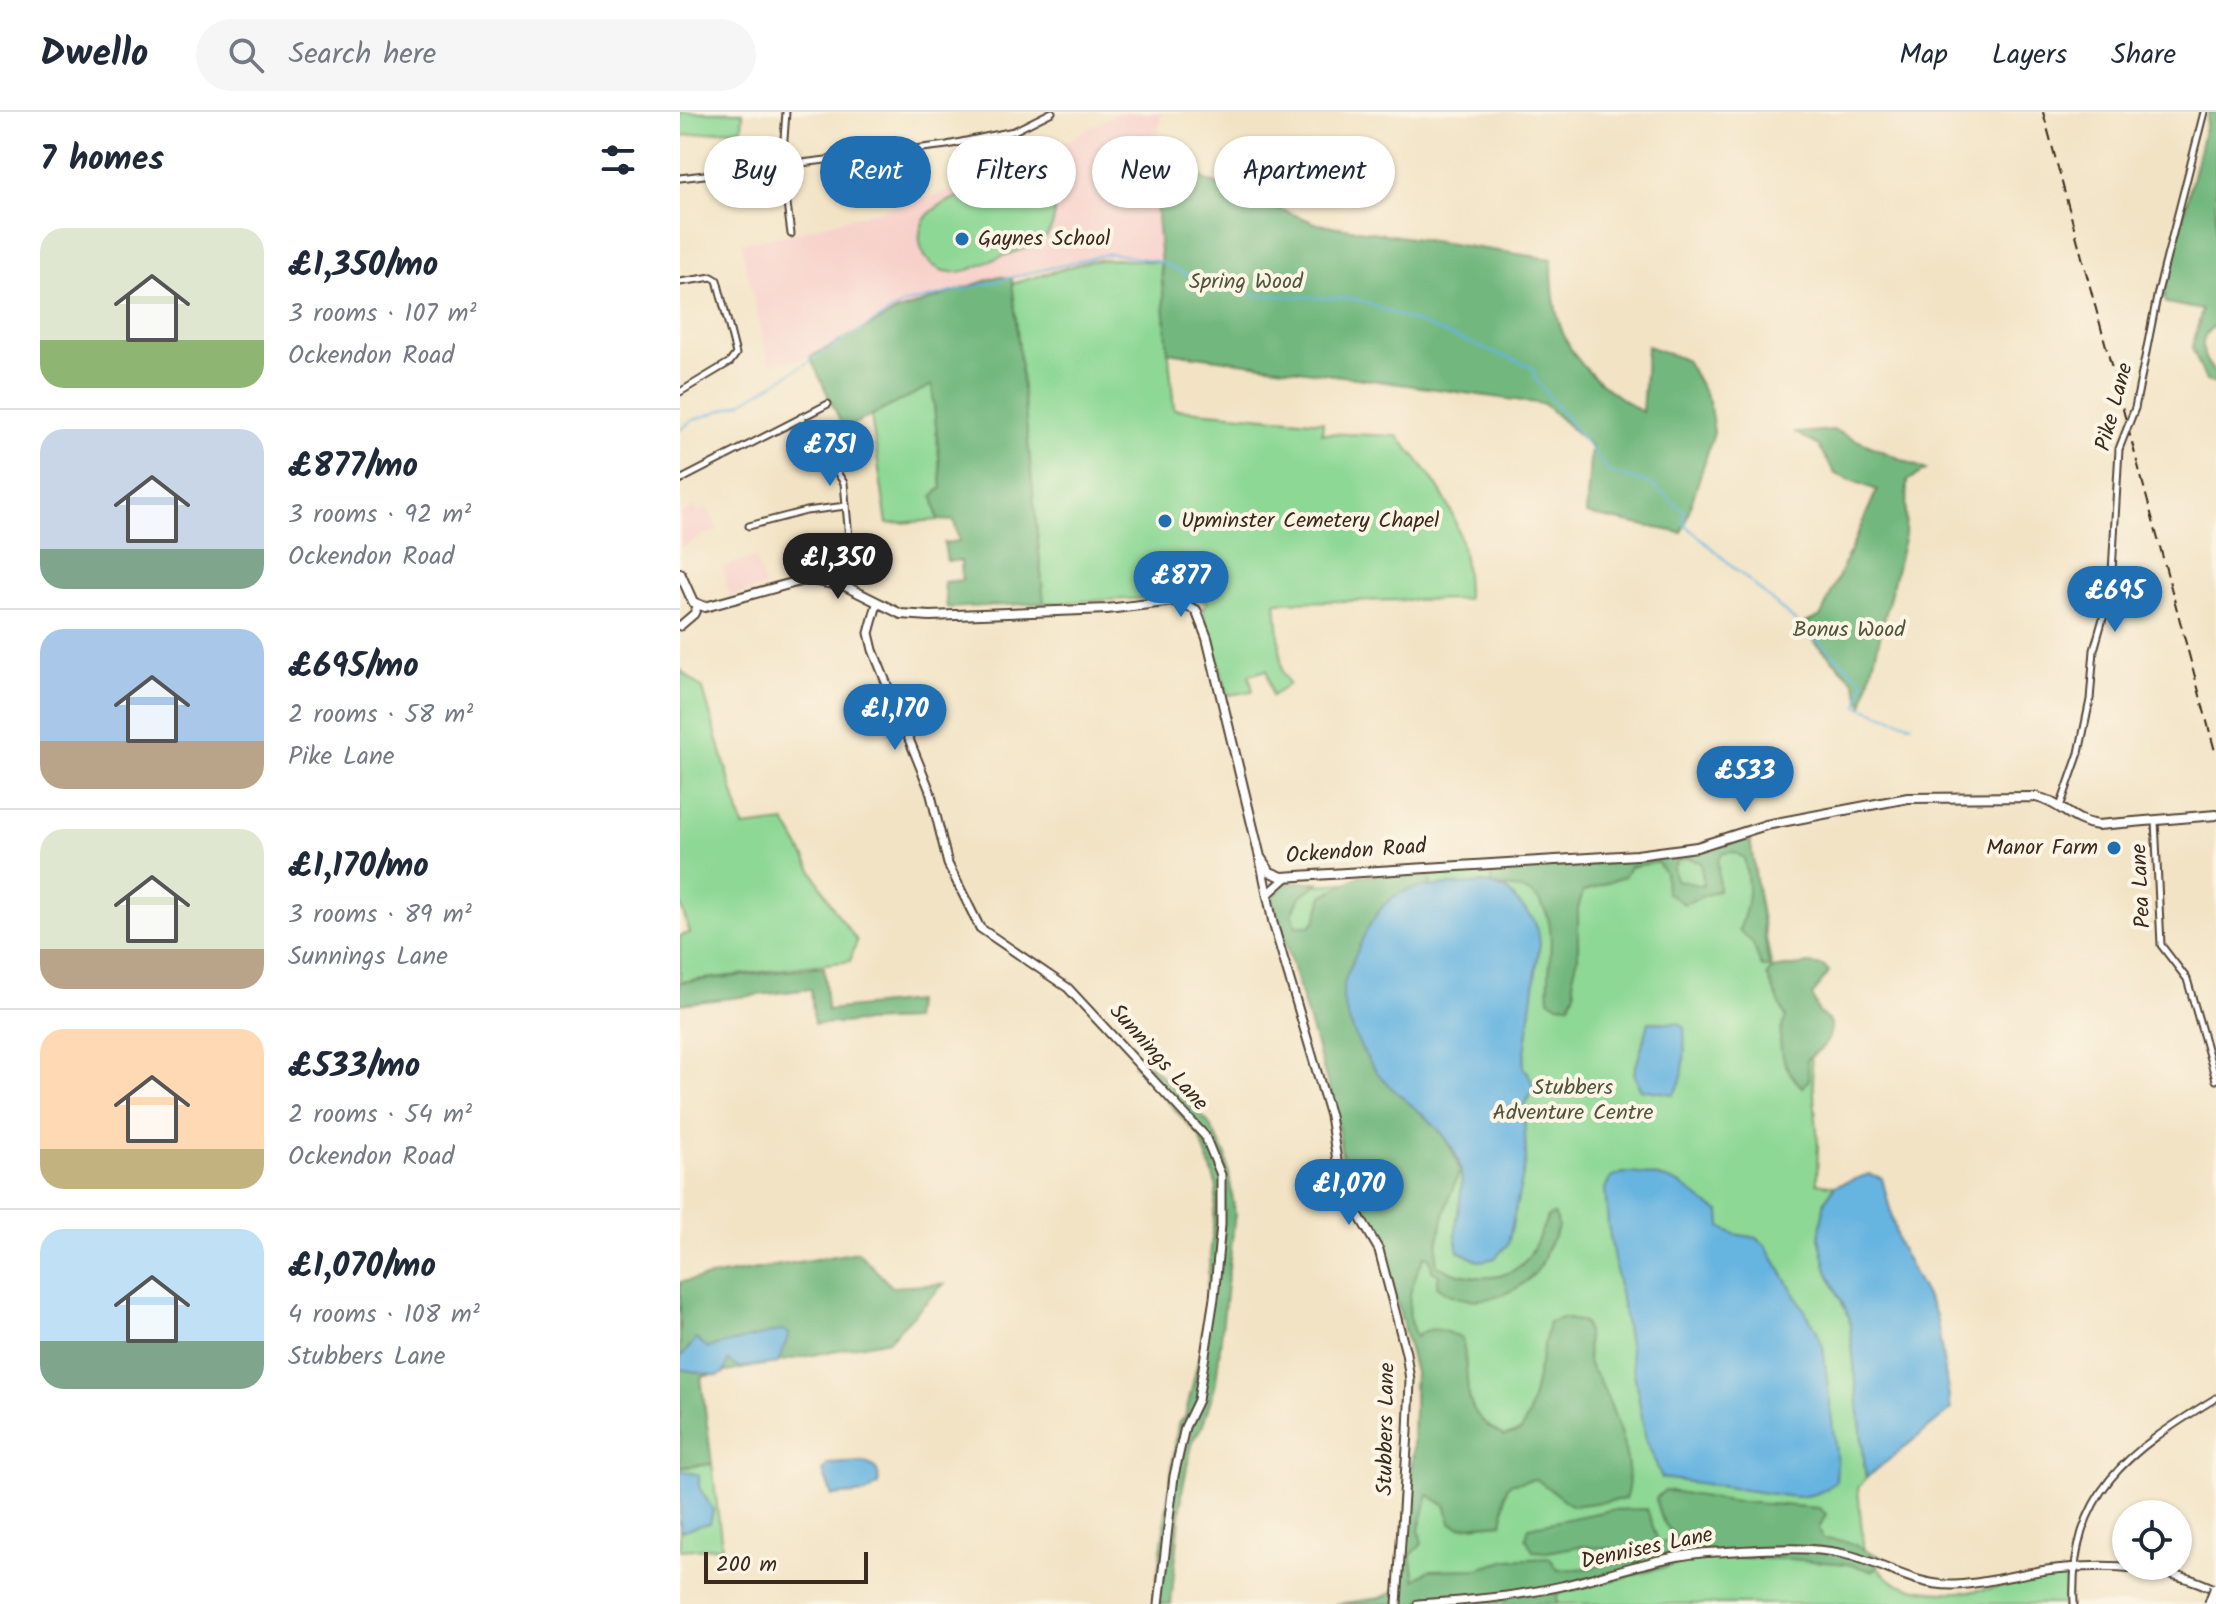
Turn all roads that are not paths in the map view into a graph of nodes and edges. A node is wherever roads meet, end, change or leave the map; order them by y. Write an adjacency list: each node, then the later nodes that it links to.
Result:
1 (786, 112): 4 (street)
2 (1052, 112): 5 (street)
3 (2204, 112): 22 (street, Pike Lane, bridge)
4 (784, 136)
5 (804, 163)
6 (704, 175): 7 (street)
7 (680, 178)
8 (788, 208): 9 (street)
9 (791, 234)
10 (680, 282): 11 (street)
11 (680, 392)
12 (828, 404): 13 (street)
13 (801, 417): 14 (street); 15 (street)
14 (680, 480)
15 (846, 506): 16 (street); 17 (street)
16 (749, 526)
17 (851, 560)
18 (680, 573): 20 (main road)
19 (877, 604): 20 (main road, Ockendon Road); 25 (main road, Ockendon Road); 32 (street, Sunnings Lane)
20 (698, 605): 21 (street)
21 (680, 626)
22 (2060, 807): 24 (main road, Ockendon Road); 26 (main road, Ockendon Road)
23 (2216, 815): 24 (main road, Ockendon Road)
24 (2155, 820): 28 (street, Pea Lane)
25 (1260, 857): 26 (main road, Ockendon Road); 27 (street, Stubbers Lane)
26 (1286, 878): 27 (street)
27 (1267, 896): 33 (street, Stubbers Lane)
28 (2216, 1080)
29 (2216, 1398): 30 (street)
30 (2072, 1568): 31 (street, Dennises Lane); 34 (street, Dennises Lane); 35 (street)
31 (2216, 1589): 36 (highway, bridge)
32 (1159, 1604)
33 (1397, 1604)
34 (1418, 1604)
35 (2074, 1604)
36 (2210, 1604)

